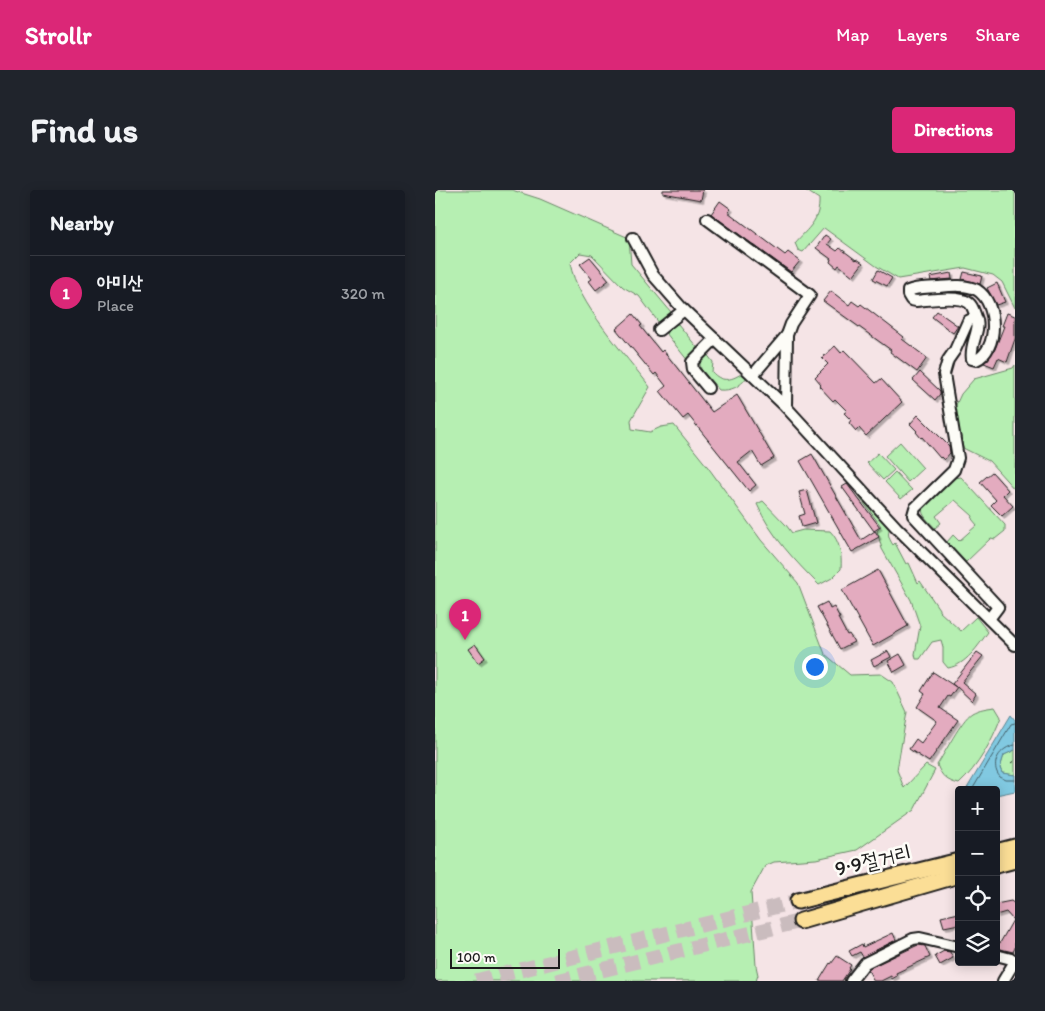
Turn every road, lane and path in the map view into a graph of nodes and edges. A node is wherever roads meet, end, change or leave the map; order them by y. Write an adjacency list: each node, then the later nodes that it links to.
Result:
1 (707, 219): 6 (street)
2 (633, 238): 3 (street)
3 (684, 310): 5 (street); 7 (street)
4 (976, 317): 4 (street); 11 (street)
5 (659, 330)
6 (787, 335): 8 (street); 10 (street)
7 (715, 339): 8 (street); 9 (street)
8 (753, 376): 10 (street)
9 (708, 388)
10 (786, 407): 11 (street)
11 (989, 619): 12 (street)
12 (1015, 645)
13 (1015, 760): 14 (path)
14 (1011, 763)
15 (1015, 847): 16 (highway)
16 (1000, 851)
17 (1015, 860): 19 (highway)
18 (955, 862): 21 (highway, 9·9절거리)
19 (1000, 864)
20 (956, 876): 22 (highway, 9·9절거리)
21 (798, 901)
22 (801, 921)
23 (955, 946): 26 (street)
24 (1000, 956): 25 (street)
25 (1015, 960): 27 (street)
26 (851, 981)
27 (1003, 981)

